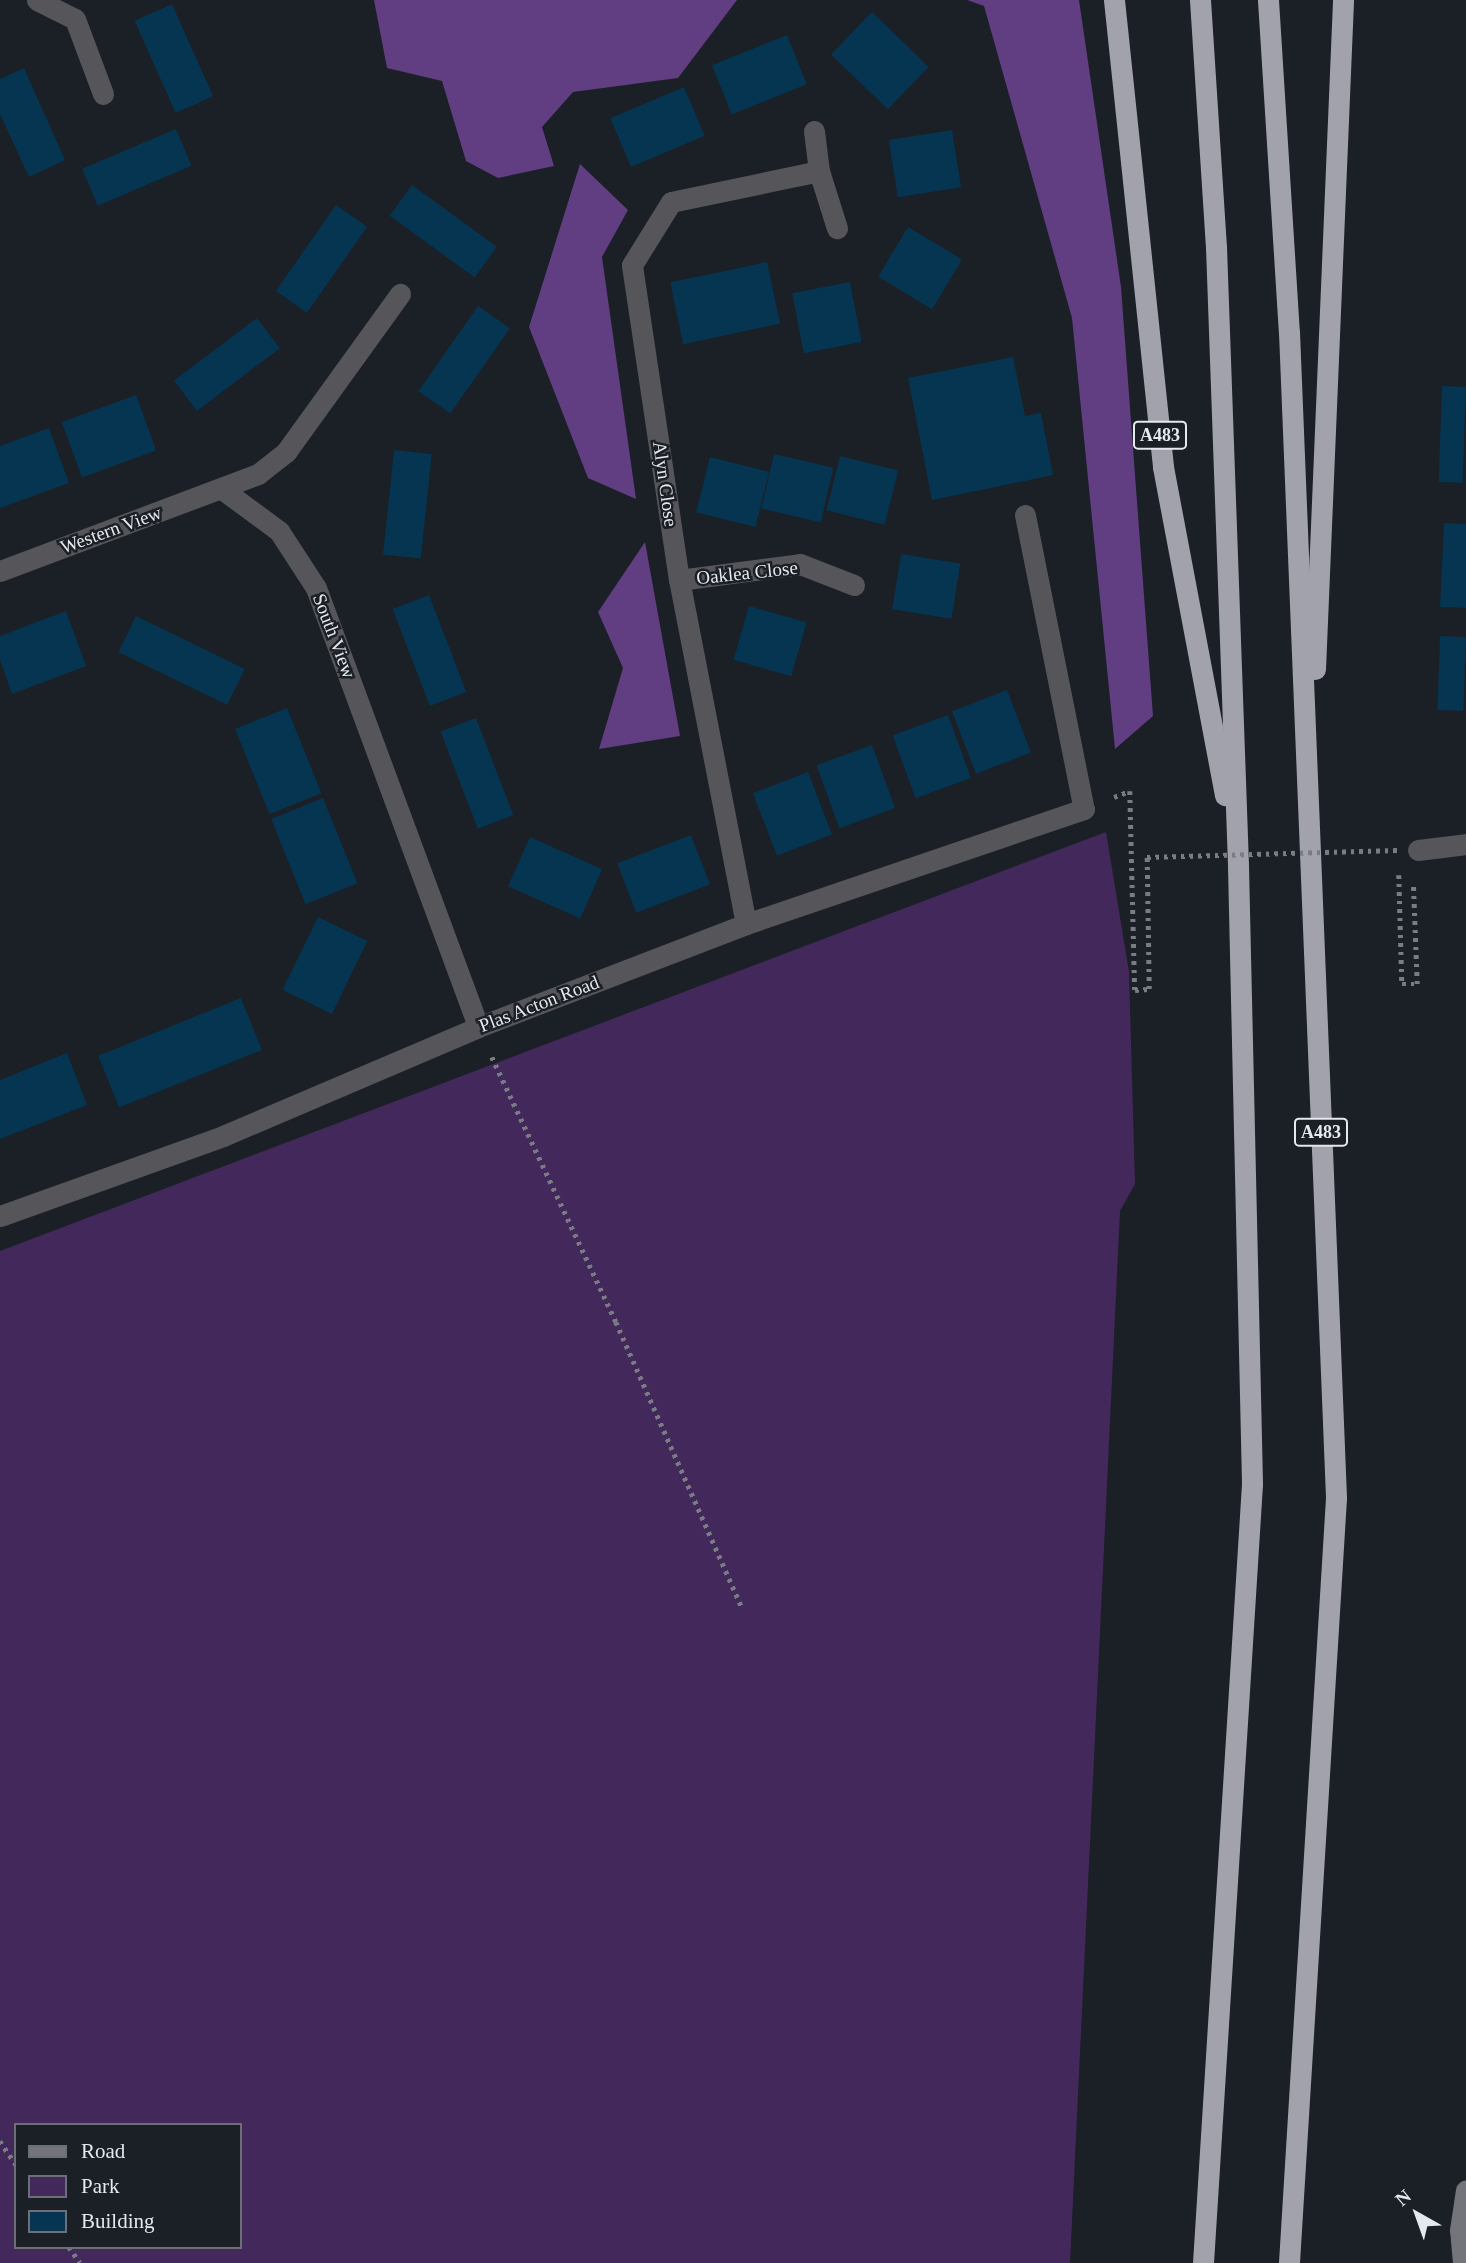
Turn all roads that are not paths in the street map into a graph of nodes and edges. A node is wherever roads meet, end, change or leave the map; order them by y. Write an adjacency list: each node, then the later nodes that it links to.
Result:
1 (37, 0): 6 (street)
2 (1114, 0): 19 (highway, A483)
3 (1200, 0): 19 (highway, A483)
4 (1268, 0): 16 (highway, A483)
5 (1343, 0): 16 (highway, A483)
6 (103, 94)
7 (814, 131): 8 (street)
8 (819, 171): 9 (street); 14 (street, Alyn Close)
9 (837, 228)
10 (400, 294): 11 (street)
11 (222, 489): 13 (street, Western View); 21 (street, South View)
12 (1025, 515): 20 (street, Plas Acton Road)
13 (0, 571)
14 (679, 580): 15 (street, Oaklea Close); 20 (street, Alyn Close)
15 (854, 585)
16 (1308, 820): 25 (highway, A483)
17 (1466, 844): 18 (street)
18 (1408, 850)
19 (1238, 866): 24 (highway, A483)
20 (746, 924): 21 (street, Plas Acton Road)
21 (478, 1027): 22 (street, Plas Acton Road)
22 (0, 1216)
23 (1466, 2190): 26 (street)
24 (1203, 2263)
25 (1289, 2263)
26 (1463, 2263)

